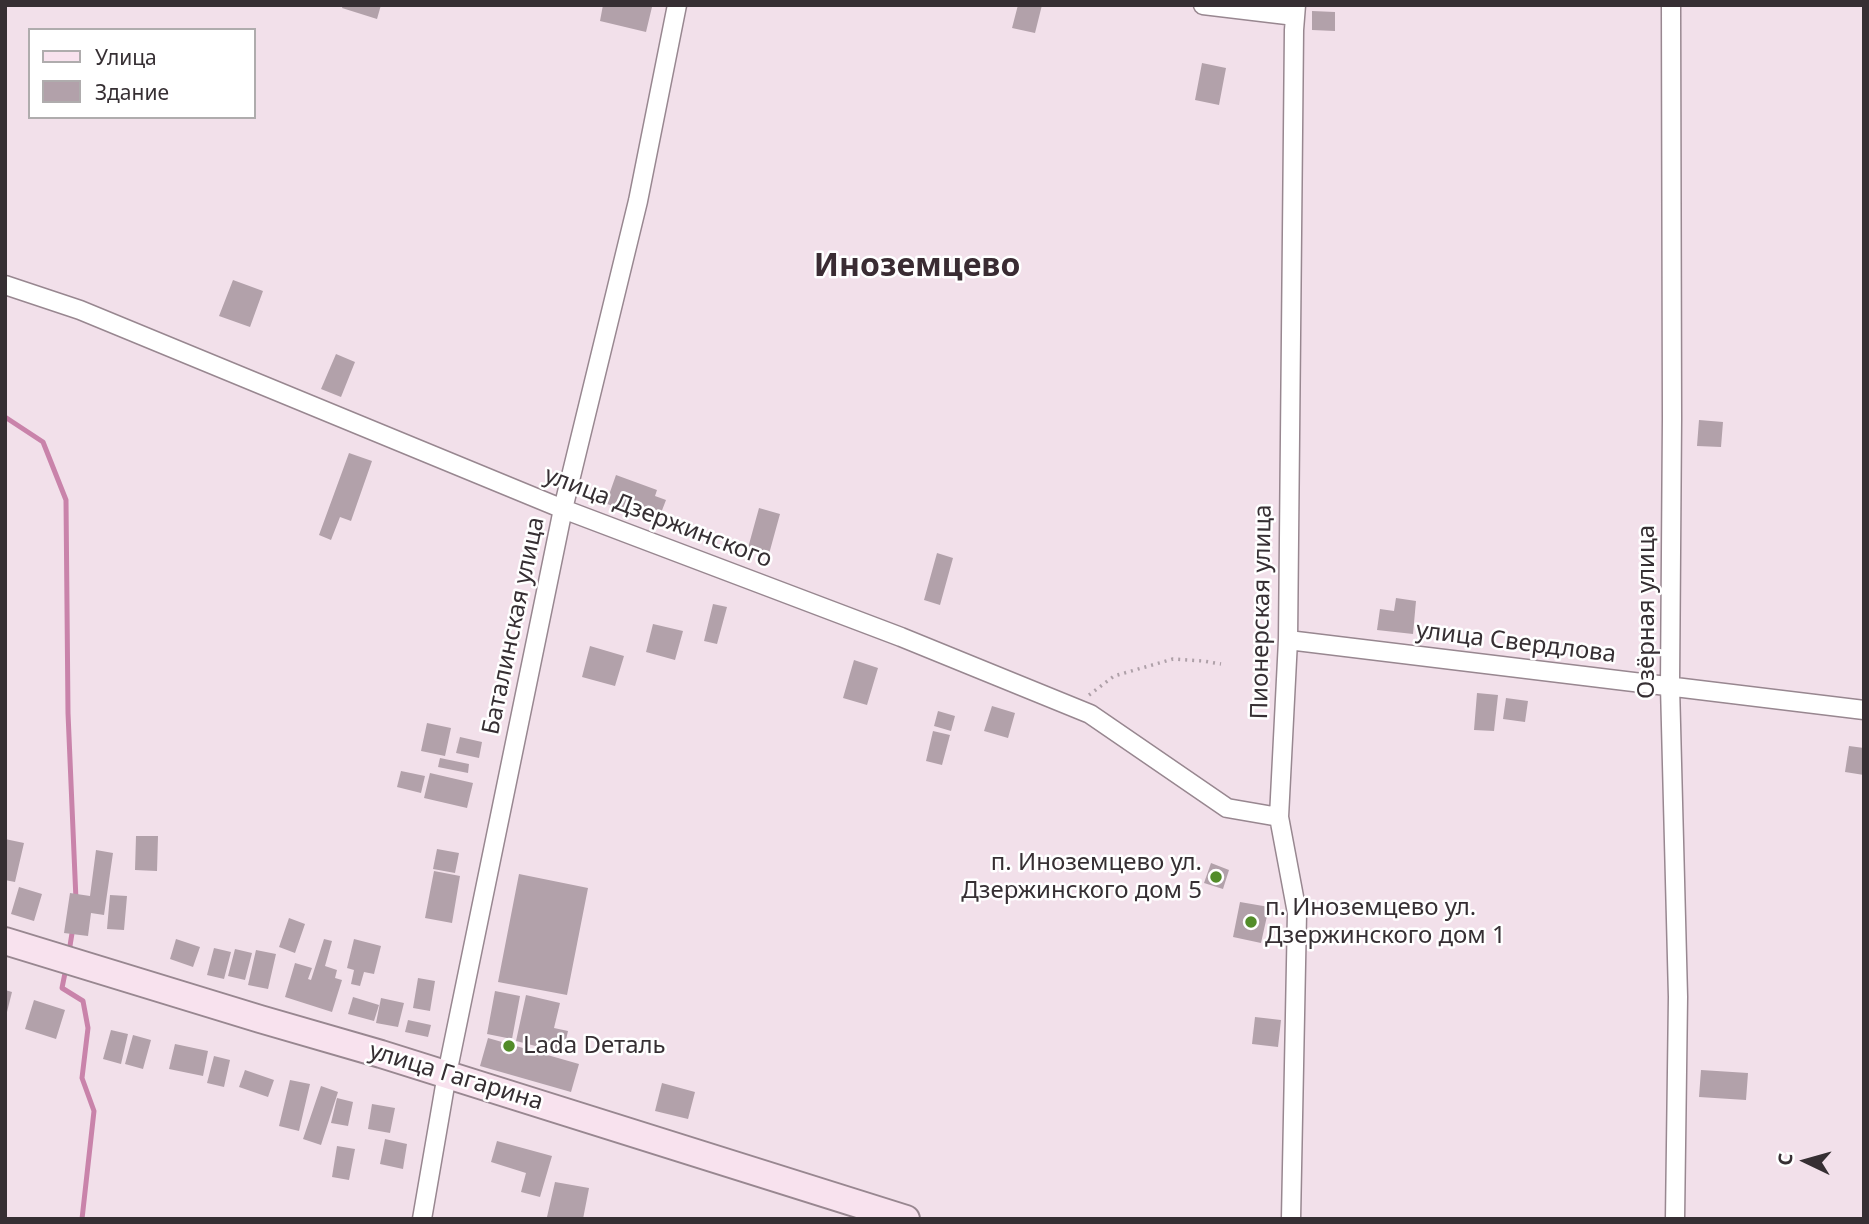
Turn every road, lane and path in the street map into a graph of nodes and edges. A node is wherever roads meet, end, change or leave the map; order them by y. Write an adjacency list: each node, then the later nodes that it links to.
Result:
1 (677, 5): 6 (street, Баталинская улица)
2 (1203, 5): 4 (street)
3 (1671, 5): 9 (street, Озёрная улица)
4 (1296, 11): 7 (street, Пионерская улица)
5 (5, 285): 6 (street, улица Дзержинского)
6 (563, 509): 10 (street, улица Дзержинского); 14 (street, Баталинская улица)
7 (1288, 640): 9 (street, улица Свердлова); 12 (street, Пионерская улица)
8 (1221, 664): 10 (path)
9 (1670, 686): 11 (street, улица Свердлова); 18 (street, Озёрная улица)
10 (1073, 707): 12 (street, улица Дзержинского)
11 (1864, 710)
12 (1279, 817): 17 (street, Пионерская улица)
13 (5, 941): 14 (main road, улица Гагарина)
14 (447, 1074): 15 (street, Баталинская улица); 16 (main road, улица Гагарина)
15 (422, 1219)
16 (906, 1219)
17 (1291, 1219)
18 (1675, 1219)

